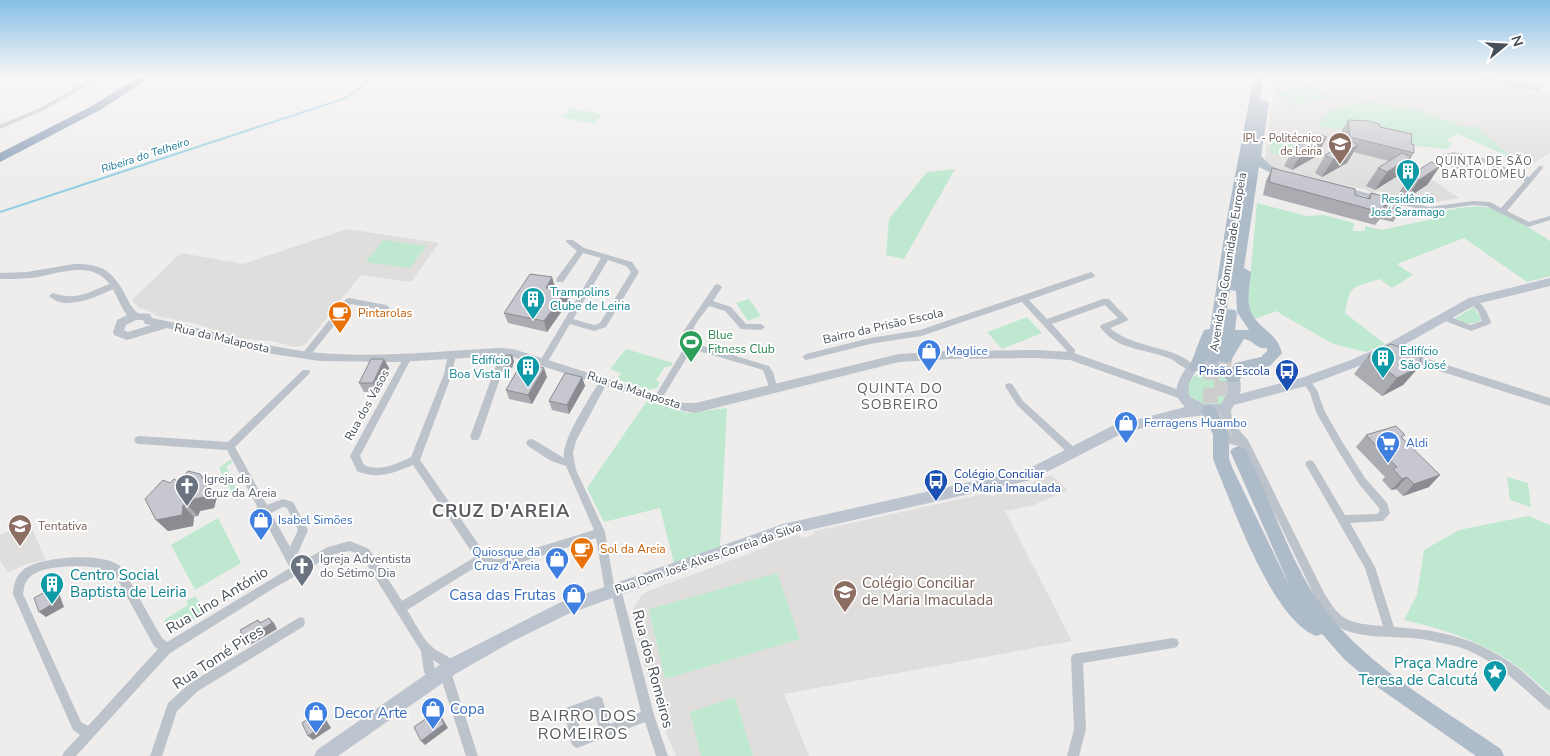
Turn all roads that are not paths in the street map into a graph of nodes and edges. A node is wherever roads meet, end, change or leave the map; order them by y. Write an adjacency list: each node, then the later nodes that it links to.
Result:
1 (37, 111): 6 (street)
2 (80, 111): 7 (highway)
3 (90, 111): 8 (highway)
4 (1253, 111): 16 (main road, Avenida da Comunidade Europeia)
5 (1264, 111): 9 (main road, Avenida da Comunidade Europeia)
6 (0, 127)
7 (0, 153)
8 (0, 158)
9 (1257, 158): 13 (main road, Avenida da Comunidade Europeia); 13 (main road)
10 (1479, 159): 12 (street)
11 (1541, 167): 12 (street)
12 (1530, 180): 15 (street)
13 (1251, 182): 18 (main road, Avenida da Comunidade Europeia)
14 (1334, 187): 15 (street)
15 (1503, 211): 17 (street)
16 (1233, 218): 50 (main road, Avenida da Comunidade Europeia); 51 (main road)
17 (1550, 218)
18 (1242, 237): 50 (main road, Avenida da Comunidade Europeia); 53 (main road)
19 (570, 242): 20 (street)
20 (581, 250): 21 (street); 24 (street)
21 (606, 257): 36 (street); 36 (street)
22 (1091, 274): 29 (street, Bairro da Prisão Escola)
23 (0, 276): 26 (street, Rua da Malaposta)
24 (560, 280)
25 (1550, 282): 30 (main road, Rua Dom José Alves Correia da Silva)
26 (116, 285): 28 (street); 33 (street, Rua da Malaposta)
27 (718, 287): 31 (street)
28 (53, 296)
29 (1023, 299): 37 (street); 48 (street, Bairro da Prisão Escola)
30 (1473, 301): 34 (main road, Rua Dom José Alves Correia da Silva); 34 (street)
31 (708, 302): 39 (street); 41 (street)
32 (386, 308): 44 (street)
33 (129, 315): 35 (street, Rua da Malaposta); 40 (street, Rua da Malaposta)
34 (1443, 317): 42 (main road, Rua Dom José Alves Correia da Silva)
35 (149, 321): 38 (street, Rua da Malaposta); 40 (street)
36 (568, 321): 49 (street)
37 (1046, 323): 46 (street); 51 (street)
38 (166, 325): 40 (street, Rua da Malaposta); 44 (street, Rua da Malaposta)
39 (761, 327)
40 (142, 331)
41 (690, 346): 57 (street); 59 (street)
42 (1389, 348): 55 (main road, Rua Dom José Alves Correia da Silva); 61 (street)
43 (505, 352): 45 (street, Rua da Malaposta); 49 (street, Rua da Malaposta); 64 (street)
44 (306, 355): 47 (street, Rua da Malaposta)
45 (452, 355): 47 (street, Rua da Malaposta); 70 (street)
46 (1072, 356): 57 (street, Rua da Malaposta); 60 (street, Rua da Malaposta)
47 (408, 357): 70 (street, Rua dos Vasos)
48 (806, 357)
49 (544, 361): 54 (street, Rua da Malaposta)
50 (1217, 361): 51 (main road); 53 (main road)
51 (1194, 368): 60 (main road)
52 (306, 372): 67 (street)
53 (1234, 380): 58 (main road); 62 (main road)
54 (604, 381): 59 (street, Rua da Malaposta); 71 (street)
55 (1306, 381): 58 (main road, Rua Dom José Alves Correia da Silva); 74 (street)
56 (1009, 386): 69 (street)
57 (774, 390): 59 (street, Rua da Malaposta)
58 (1263, 392): 62 (main road, Rua Dom José Alves Correia da Silva)
59 (658, 398)
60 (1183, 398): 62 (main road, Rua Dom José Alves Correia da Silva); 69 (main road, Rua Dom José Alves Correia da Silva)
61 (1550, 402)
62 (1218, 408): 63 (main road); 68 (street)
63 (1221, 434): 68 (street); 82 (main road)
64 (475, 437)
65 (139, 440): 67 (street)
66 (531, 442): 71 (street)
67 (230, 446): 73 (street)
68 (1237, 450): 82 (main road); 83 (street); 99 (main road)
69 (1074, 453): 79 (main road, Rua Dom José Alves Correia da Silva)
70 (415, 460): 77 (street)
71 (570, 463): 75 (street, Rua dos Romeiros)
72 (1310, 464): 74 (street)
73 (264, 511): 76 (street); 76 (street)
74 (1342, 519): 83 (street)
75 (600, 532): 77 (street); 79 (street, Rua dos Romeiros)
76 (287, 553): 78 (street)
77 (482, 558): 80 (street)
78 (296, 569): 80 (street, Rua Lino António); 85 (street, Rua Lino António)
79 (613, 590): 87 (main road, Rua Dom José Alves Correia da Silva); 89 (street, Rua dos Romeiros)
80 (401, 608): 86 (street, Rua Lino António)
81 (300, 622): 93 (street, Rua Tomé Pires)
82 (1316, 627): 98 (main road)
83 (1390, 630): 88 (street)
84 (1173, 643): 97 (street)
85 (166, 648): 91 (street, Rua Lino António); 91 (street)
86 (426, 649): 87 (street, Rua Lino António); 87 (street, Rua Lino António)
87 (444, 673): 94 (main road, Rua Dom José Alves Correia da Silva); 95 (street)
88 (1550, 704)
89 (648, 715): 90 (street); 96 (street, Rua dos Romeiros)
90 (606, 731)
91 (88, 733): 92 (street, Rua Lino António)
92 (68, 756)
93 (156, 756)
94 (324, 756)
95 (472, 756)
96 (662, 756)
97 (1073, 756)
98 (1476, 756)
99 (1494, 756)

